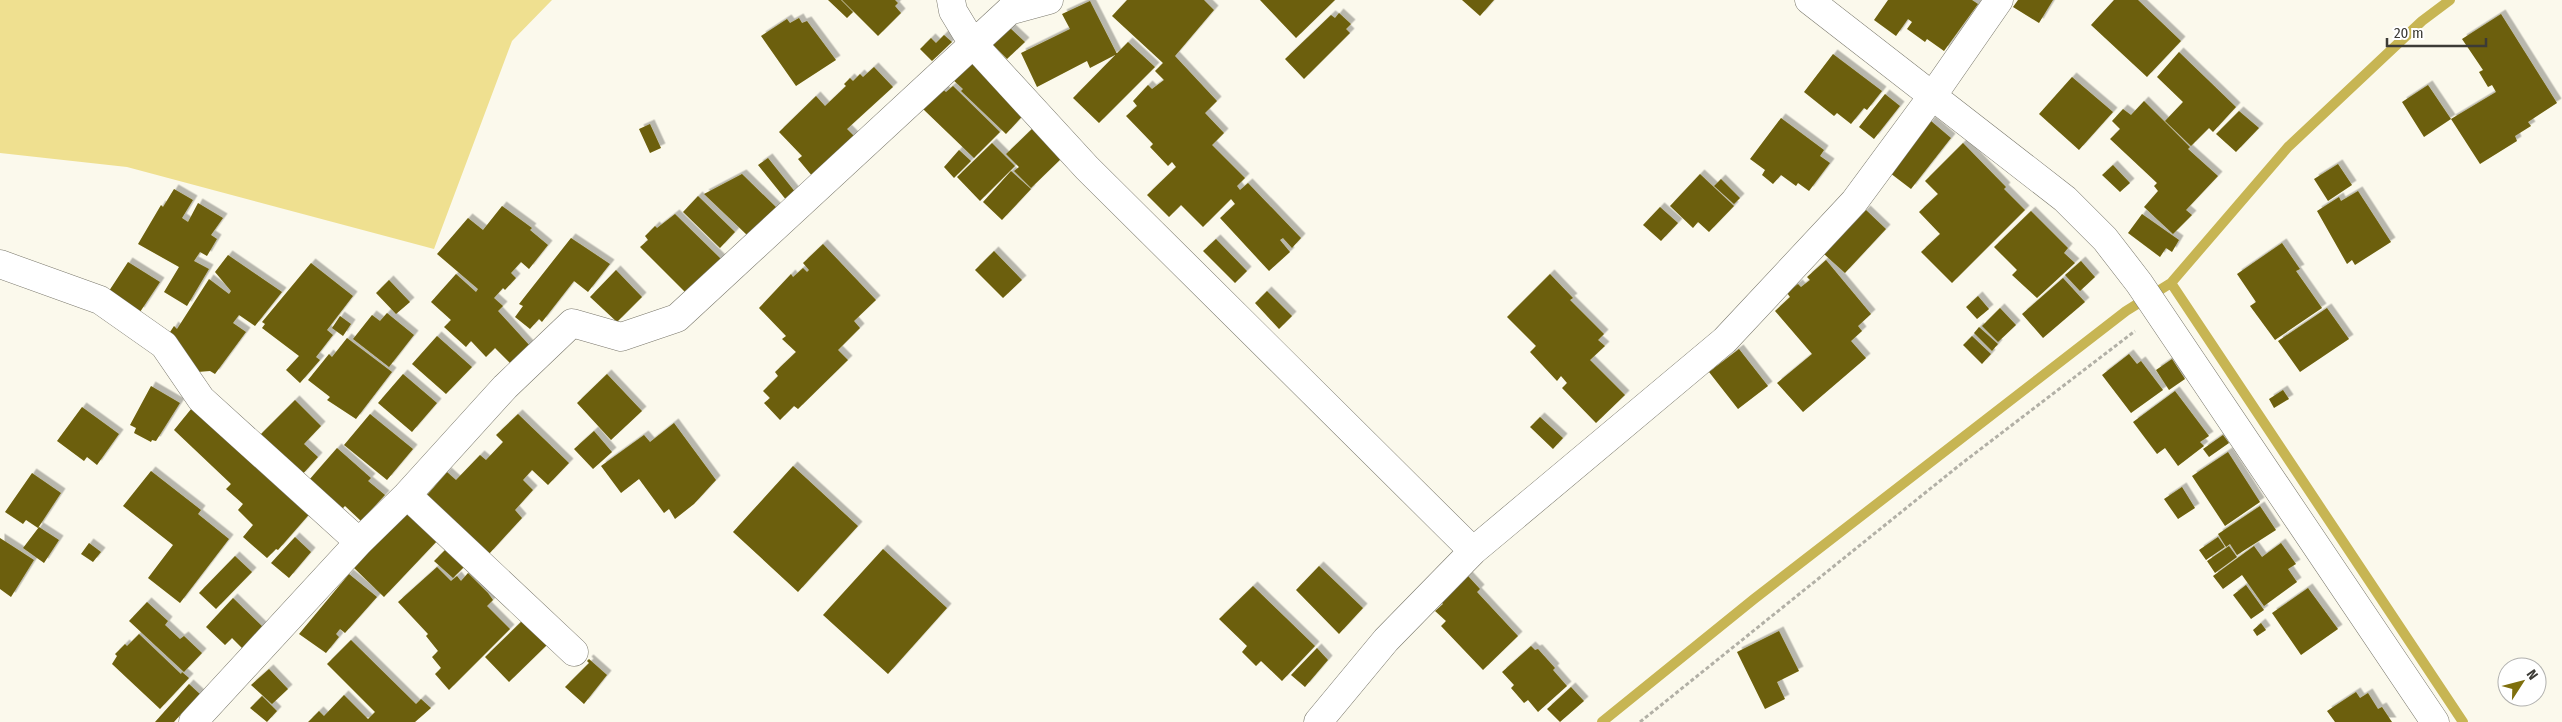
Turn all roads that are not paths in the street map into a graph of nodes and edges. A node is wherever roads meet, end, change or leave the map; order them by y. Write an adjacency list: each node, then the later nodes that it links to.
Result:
1 (951, 0): 5 (street)
2 (1049, 0): 5 (street)
3 (1809, 0): 6 (street)
4 (1999, 0): 6 (street)
5 (973, 44): 8 (street); 10 (street)
6 (1933, 95): 10 (street); 14 (street)
7 (0, 264): 9 (street)
8 (407, 495): 9 (street); 11 (street)
9 (359, 542): 12 (street)
10 (1472, 551): 13 (street)
11 (574, 652)
12 (193, 722)
13 (1318, 722)
14 (2435, 722)

